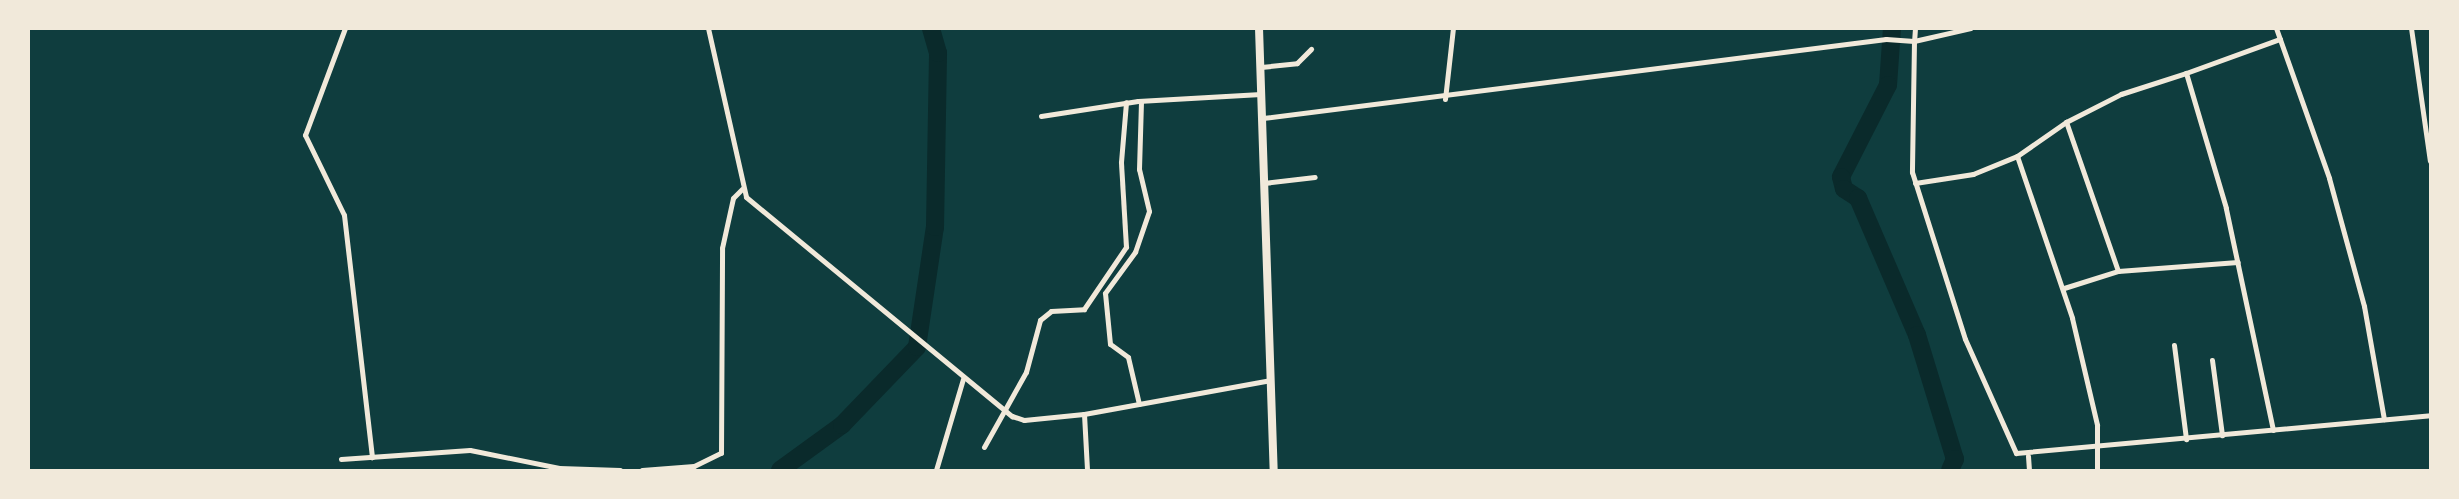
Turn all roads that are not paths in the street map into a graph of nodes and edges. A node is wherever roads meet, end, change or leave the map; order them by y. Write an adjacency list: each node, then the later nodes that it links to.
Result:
1 (345, 28): 46 (street)
2 (708, 28): 26 (street)
3 (1259, 28): 12 (main road)
4 (1453, 28): 15 (street)
5 (1915, 28): 10 (street)
6 (1971, 28): 10 (street)
7 (2276, 28): 9 (street)
8 (2411, 28): 22 (street)
9 (2280, 39): 13 (street); 40 (street)
10 (1914, 40): 15 (street); 25 (street)
11 (1311, 50): 12 (street)
12 (1260, 67): 14 (main road)
13 (2186, 73): 20 (street); 29 (street)
14 (1261, 94): 16 (street); 19 (main road)
15 (1445, 99): 19 (street)
16 (1139, 101): 17 (street); 28 (street)
17 (1128, 102): 18 (street); 27 (street)
18 (1041, 116)
19 (1263, 118): 24 (main road)
20 (2066, 122): 21 (street); 30 (street)
21 (2017, 156): 25 (street); 31 (street)
22 (2430, 161)
23 (1315, 177): 24 (street)
24 (1264, 183): 35 (main road)
25 (1915, 183): 47 (street)
26 (742, 189): 34 (street); 50 (street)
27 (1126, 247): 28 (street); 37 (street)
28 (1135, 252): 36 (street)
29 (2238, 262): 30 (street); 41 (street)
30 (2118, 271): 31 (street)
31 (2064, 288): 45 (street)
32 (2174, 345): 43 (street)
33 (2212, 360): 42 (street)
34 (963, 379): 37 (street); 51 (street)
35 (1271, 380): 36 (street); 53 (main road)
36 (1139, 404): 38 (street)
37 (1005, 410): 38 (street); 44 (street)
38 (1084, 414): 52 (street)
39 (2430, 415): 40 (street)
40 (2384, 419): 41 (street)
41 (2273, 430): 42 (street)
42 (2222, 435): 43 (street)
43 (2186, 439): 45 (street)
44 (984, 447)
45 (2098, 447): 47 (street); 55 (street)
46 (372, 455): 48 (street); 49 (street)
47 (2028, 456): 54 (street)
48 (341, 459)
49 (620, 471)
50 (642, 471)
51 (936, 471)
52 (1087, 471)
53 (1274, 471)
54 (2029, 471)
55 (2097, 471)

